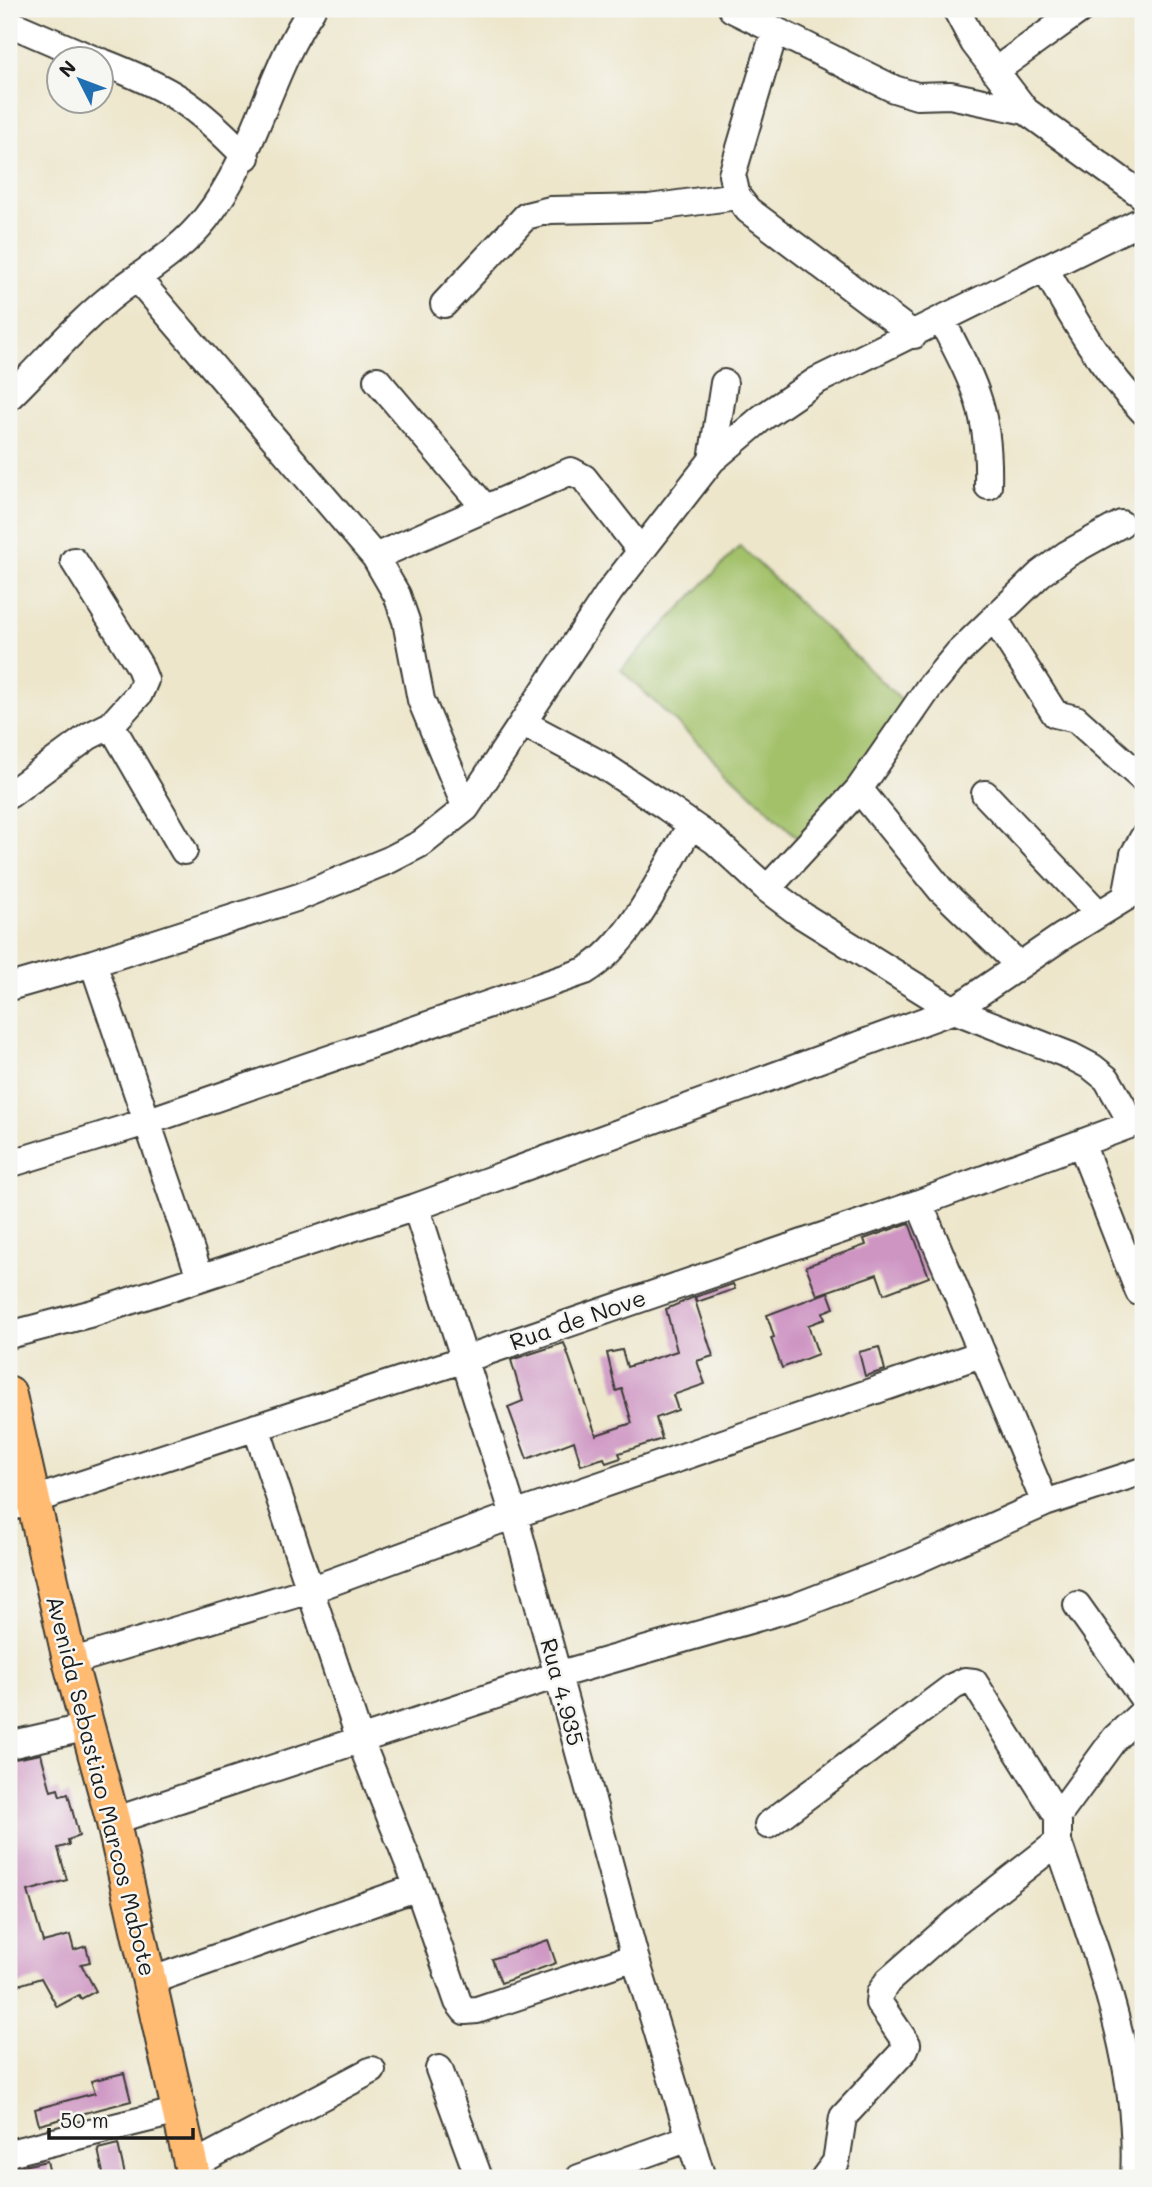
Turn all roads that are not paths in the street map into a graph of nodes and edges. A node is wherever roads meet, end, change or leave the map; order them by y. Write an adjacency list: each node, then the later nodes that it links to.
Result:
1 (312, 9): 11 (street)
2 (956, 9): 9 (street)
3 (1081, 9): 9 (street)
4 (744, 11): 6 (street)
5 (9, 23): 7 (street)
6 (775, 30): 10 (street); 12 (street)
7 (62, 46)
8 (116, 68): 11 (street)
9 (995, 71): 10 (street)
10 (1026, 111): 13 (street)
11 (246, 157): 16 (street)
12 (737, 196): 17 (street); 19 (street)
13 (1143, 196)
14 (1143, 220): 15 (street)
15 (1045, 269): 18 (street); 23 (street)
16 (138, 279): 22 (street); 29 (street)
17 (443, 304)
18 (942, 321): 19 (street); 25 (street)
19 (914, 335): 24 (street)
20 (377, 380): 26 (street)
21 (724, 383): 24 (street)
22 (9, 397)
23 (1143, 411)
24 (712, 460): 28 (street)
25 (988, 486)
26 (486, 509): 28 (street); 29 (street)
27 (1121, 524): 31 (street)
28 (641, 551): 32 (street)
29 (375, 557): 38 (street)
30 (74, 561): 33 (street)
31 (994, 618): 34 (street); 35 (street)
32 (523, 723): 38 (street); 39 (street)
33 (111, 725): 36 (street); 41 (street)
34 (1143, 779)
35 (859, 789): 42 (street); 46 (street)
36 (9, 794)
37 (985, 794): 44 (street)
38 (466, 808): 45 (street)
39 (691, 825): 42 (street); 50 (street)
40 (1143, 838): 43 (street)
41 (184, 850)
42 (767, 889): 48 (street)
43 (1135, 892): 44 (street)
44 (1098, 913): 46 (street)
45 (93, 963): 47 (street); 50 (street)
46 (1019, 965): 48 (street)
47 (9, 987)
48 (954, 1010): 49 (street); 54 (street)
49 (1138, 1121): 51 (street, Rua de Nove)
50 (146, 1122): 52 (street); 55 (street)
51 (1081, 1143): 53 (street, Rua de Nove); 56 (street)
52 (9, 1164)
53 (919, 1203): 58 (street); 59 (street, Rua de Nove)
54 (416, 1207): 55 (street); 59 (street, Rua 4.935)
55 (200, 1277): 57 (street)
56 (1139, 1292)
57 (9, 1335)
58 (981, 1354): 63 (street); 65 (street)
59 (466, 1359): 61 (street, Rua de Nove); 65 (street, Rua 4.935)
60 (9, 1393): 64 (main road, Avenida Sebastiao Marcos Mabote)
61 (256, 1427): 64 (street, Rua de Nove); 66 (street)
62 (1143, 1471): 63 (street)
63 (1045, 1503): 69 (street)
64 (20, 1504): 68 (main road, Avenida Sebastiao Marcos Mabote)
65 (514, 1515): 66 (street); 69 (street, Rua 4.935)
66 (310, 1590): 68 (street); 73 (street)
67 (1076, 1605): 70 (street)
68 (70, 1662): 72 (main road, Avenida Sebastiao Marcos Mabote)
69 (557, 1675): 73 (street); 79 (street, Rua 4.935)
70 (1143, 1698)
71 (1143, 1712): 77 (street)
72 (88, 1727): 74 (street); 75 (main road, Avenida Sebastiao Marcos Mabote)
73 (360, 1740): 75 (street); 78 (street)
74 (9, 1745)
75 (113, 1821): 80 (main road, Avenida Sebastiao Marcos Mabote)
76 (768, 1825): 77 (street)
77 (1058, 1829): 84 (street); 91 (street)
78 (418, 1887): 79 (street); 80 (street)
79 (635, 1957): 85 (street, Rua 4.935)
80 (150, 1981): 83 (main road, Avenida Sebastiao Marcos Mabote)
81 (439, 2069): 88 (street)
82 (372, 2070): 87 (street)
83 (179, 2111): 86 (street); 87 (main road, Avenida Sebastiao Marcos Mabote)
84 (1140, 2137): 92 (street)
85 (690, 2138): 89 (street); 90 (street, Rua 4.935)
86 (9, 2153)
87 (192, 2172)
88 (479, 2178)
89 (579, 2178)
90 (702, 2178)
91 (824, 2178)
92 (1134, 2178)

